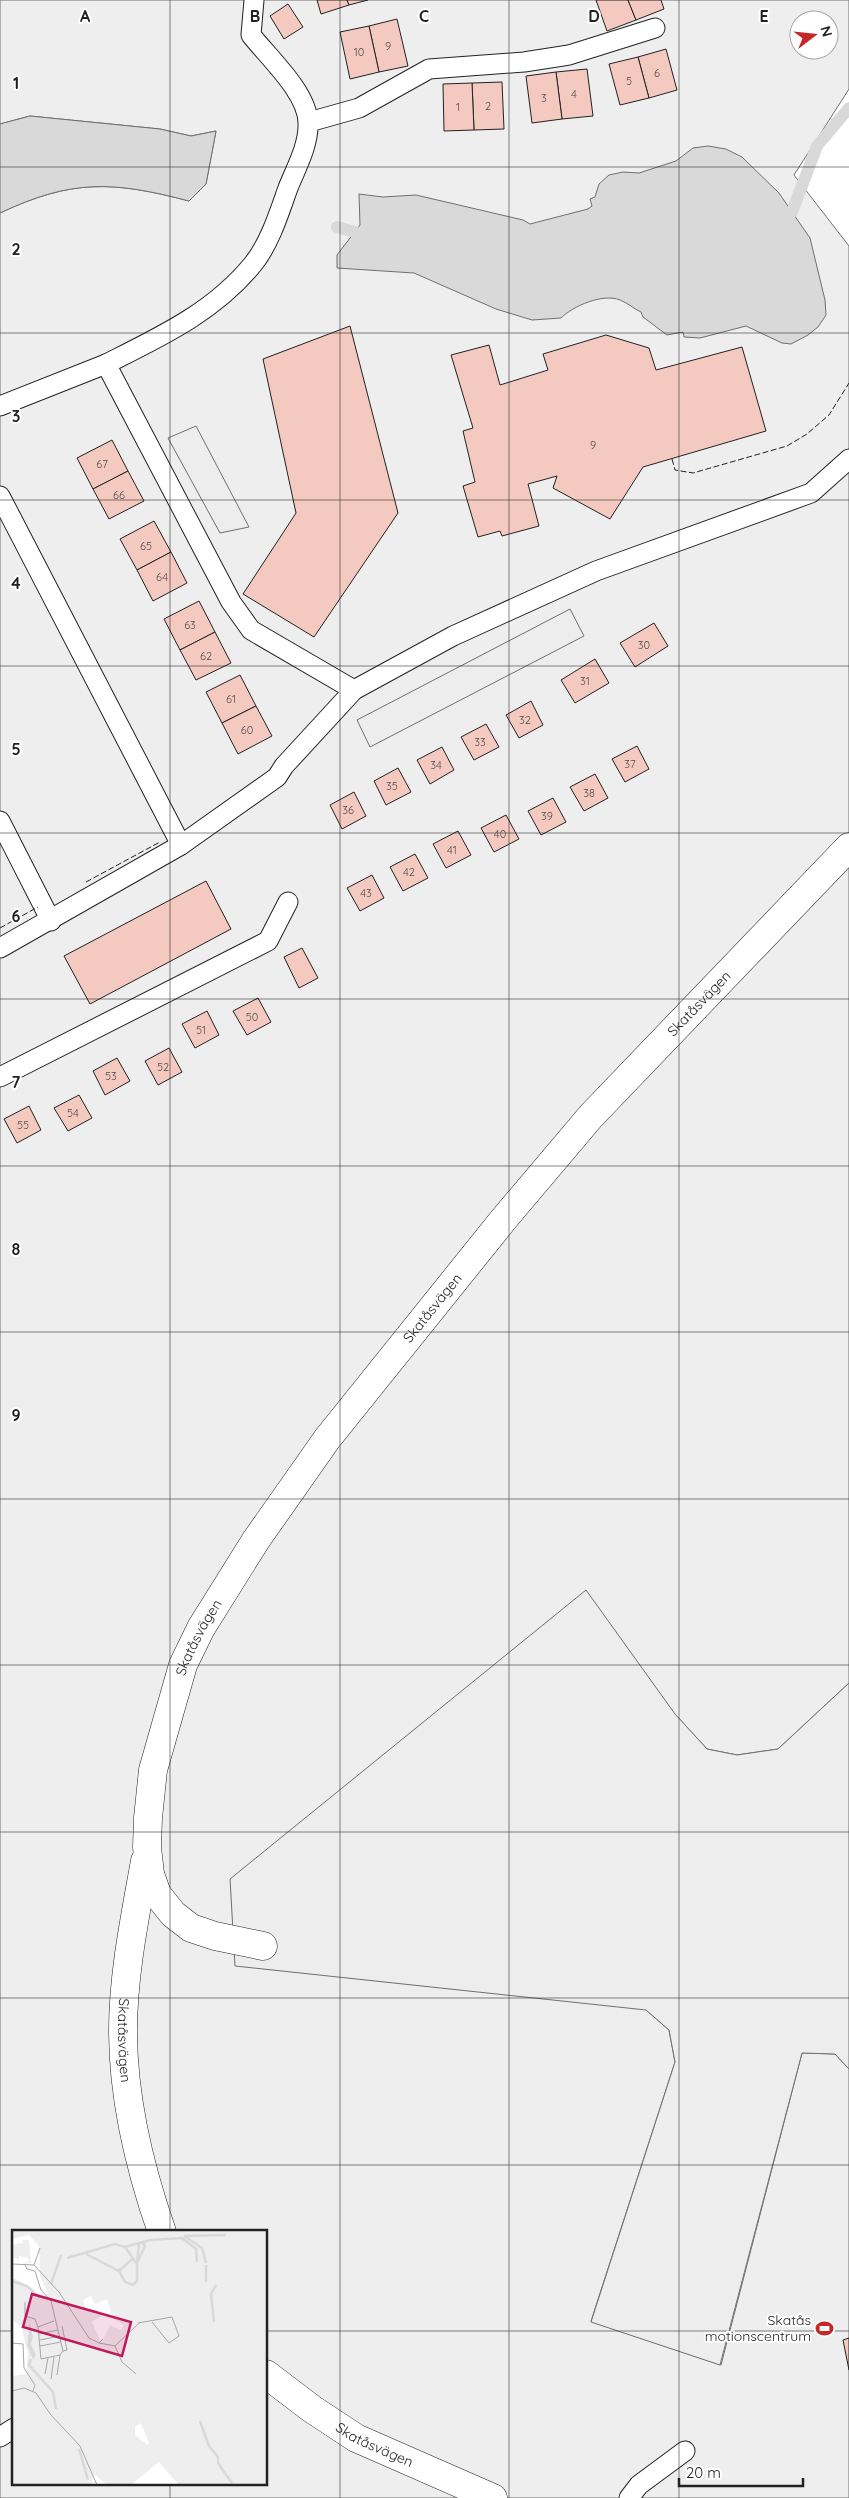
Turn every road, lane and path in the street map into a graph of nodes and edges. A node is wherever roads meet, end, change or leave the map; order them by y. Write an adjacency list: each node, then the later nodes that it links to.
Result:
1 (254, 0): 3 (lane)
2 (655, 28): 3 (lane)
3 (309, 122): 4 (lane)
4 (106, 364): 5 (lane); 8 (lane)
5 (0, 406)
6 (849, 459): 8 (lane)
7 (0, 496): 10 (lane)
8 (354, 690): 10 (lane)
9 (0, 821): 13 (lane)
10 (181, 845): 13 (lane)
11 (849, 847): 16 (street, Skatåsvägen)
12 (288, 902): 15 (lane)
13 (51, 920): 14 (lane)
14 (0, 948)
15 (0, 1077)
16 (147, 1847): 17 (street, Skatåsvägen); 18 (street, Skatåsvägen)
17 (263, 1946)
18 (161, 2230)
19 (268, 2376): 23 (street, Skatåsvägen)
20 (12, 2429): 21 (lane)
21 (0, 2437)
22 (686, 2451): 24 (lane)
23 (494, 2498)
24 (629, 2498)

